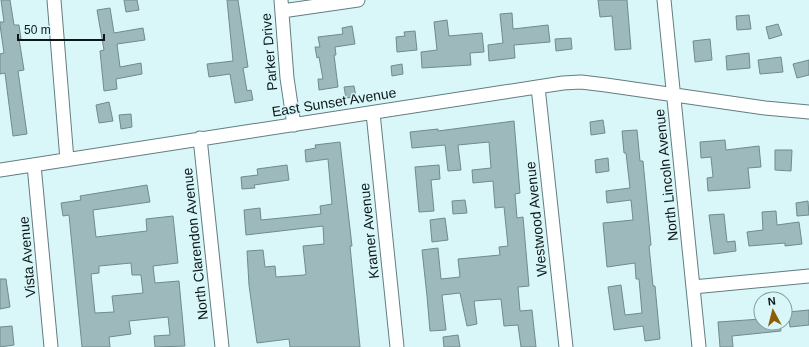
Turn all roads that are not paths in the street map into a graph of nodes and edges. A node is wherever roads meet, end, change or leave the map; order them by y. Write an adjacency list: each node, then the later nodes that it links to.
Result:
1 (54, 0): 11 (street)
2 (358, 0): 4 (street)
3 (664, 0): 6 (street, North Lincoln Avenue)
4 (281, 6): 9 (street, Parker Drive)
5 (538, 87): 6 (street, East Sunset Avenue); 8 (street, East Sunset Avenue); 19 (street, Westwood Avenue)
6 (674, 95): 7 (street, East Sunset Avenue); 15 (street, North Lincoln Avenue)
7 (809, 112)
8 (373, 113): 9 (street, East Sunset Avenue); 18 (street, Kramer Avenue)
9 (294, 125): 10 (street, East Sunset Avenue)
10 (200, 138): 11 (street, East Sunset Avenue); 17 (street, North Clarendon Avenue)
11 (68, 160): 12 (street, East Sunset Avenue)
12 (34, 165): 13 (street, East Sunset Avenue); 16 (street, Vista Avenue)
13 (0, 170)
14 (809, 276): 15 (street)
15 (693, 287): 20 (street, North Lincoln Avenue)
16 (51, 347)
17 (222, 347)
18 (398, 347)
19 (566, 347)
20 (699, 347)

